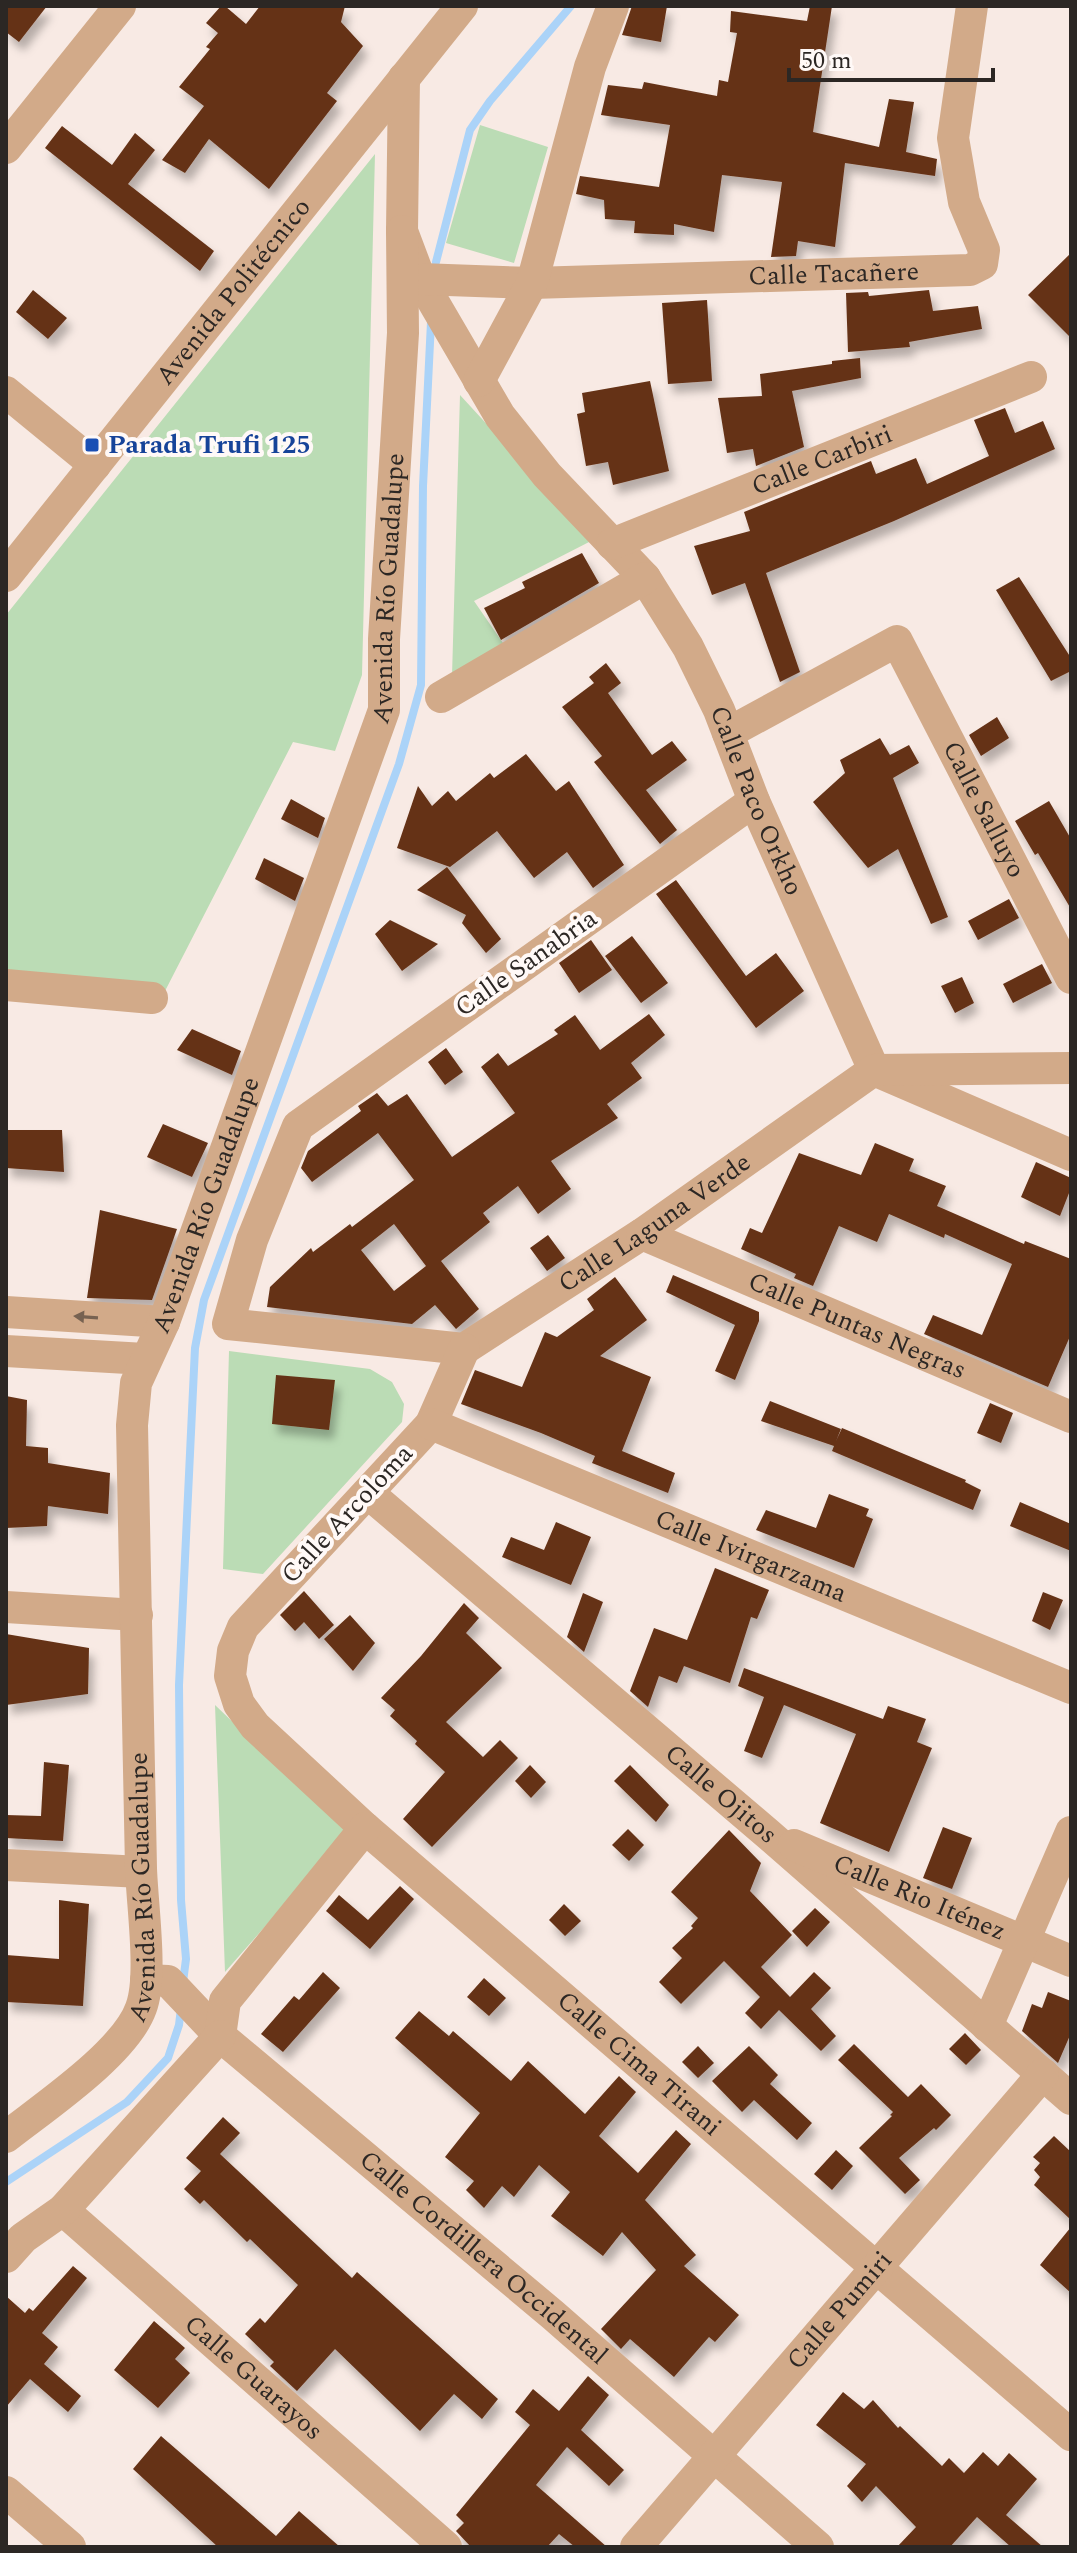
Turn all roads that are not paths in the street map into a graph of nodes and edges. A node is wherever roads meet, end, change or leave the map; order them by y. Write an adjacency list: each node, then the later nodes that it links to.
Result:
1 (120, 6): 6 (street)
2 (613, 6): 9 (street)
3 (972, 6): 9 (street, Calle Tacañere)
4 (457, 7): 5 (street, Avenida Politécnico)
5 (404, 78): 7 (street, Avenida Río Guadalupe); 13 (street, Avenida Politécnico)
6 (6, 148)
7 (402, 231): 8 (street, Calle Paco Orkho); 28 (street, Avenida Río Guadalupe)
8 (420, 279): 9 (street, Calle Tacañere); 11 (street, Calle Paco Orkho)
9 (532, 283): 11 (street)
10 (1031, 377): 14 (street, Calle Carbiri)
11 (479, 381): 14 (street, Calle Paco Orkho)
12 (6, 392): 13 (street)
13 (95, 465): 15 (street, Avenida Politécnico)
14 (612, 544): 16 (street, Calle Paco Orkho)
15 (6, 576)
16 (645, 578): 17 (street); 18 (street, Calle Paco Orkho)
17 (441, 697)
18 (728, 733): 19 (street, Calle Paco Orkho); 20 (street, Calle Salluyo)
19 (754, 801): 24 (street, Calle Paco Orkho); 29 (street, Calle Sanabria)
20 (1071, 978)
21 (6, 985): 22 (street)
22 (152, 998)
23 (1071, 1068): 24 (street)
24 (874, 1070): 25 (street); 26 (street, Calle Laguna Verde)
25 (1071, 1155)
26 (642, 1234): 29 (street, Calle Laguna Verde); 32 (street, Calle Puntas Negras)
27 (6, 1312): 28 (street, one-way to 27)
28 (164, 1322): 31 (street, Avenida Río Guadalupe)
29 (464, 1349): 33 (street, Calle Arcoloma)
30 (6, 1351): 31 (street)
31 (145, 1359): 36 (street, Avenida Río Guadalupe)
32 (1071, 1417)
33 (431, 1424): 34 (street, Calle Arcoloma); 38 (street, Calle Ivirgarzama)
34 (368, 1493): 37 (street, Calle Arcoloma); 41 (street, Calle Ojitos)
35 (6, 1607): 36 (street)
36 (137, 1615): 43 (street, Avenida Río Guadalupe)
37 (230, 1676): 39 (street, Calle Cima Tirani)
38 (1071, 1688)
39 (365, 1828): 48 (street); 54 (street, Calle Cima Tirani)
40 (1071, 1832): 44 (street)
41 (768, 1834): 44 (street, Calle Rio Iténez); 47 (street, Calle Ojitos)
42 (6, 1865): 43 (street)
43 (141, 1872): 46 (street, Avenida Río Guadalupe)
44 (1024, 1942): 45 (street, Calle Rio Iténez); 47 (street)
45 (1071, 1961)
46 (157, 1981): 48 (street, Calle Cordillera Occidental); 51 (street, Avenida Río Guadalupe)
47 (987, 2026): 49 (street, Calle Ojitos)
48 (220, 2036): 52 (street); 56 (street, Calle Cordillera Occidental)
49 (1043, 2074): 50 (street, Calle Ojitos); 54 (street, Calle Pumiri)
50 (1071, 2099)
51 (11, 2128)
52 (63, 2210): 53 (street); 59 (street, Calle Guarayos)
53 (6, 2257)
54 (877, 2268): 55 (street, Calle Cima Tirani); 56 (street, Calle Pumiri)
55 (1071, 2435)
56 (714, 2457): 60 (street, Calle Pumiri); 61 (street, Calle Cordillera Occidental)
57 (6, 2492): 58 (street)
58 (70, 2547)
59 (446, 2547)
60 (636, 2547)
61 (818, 2547)

